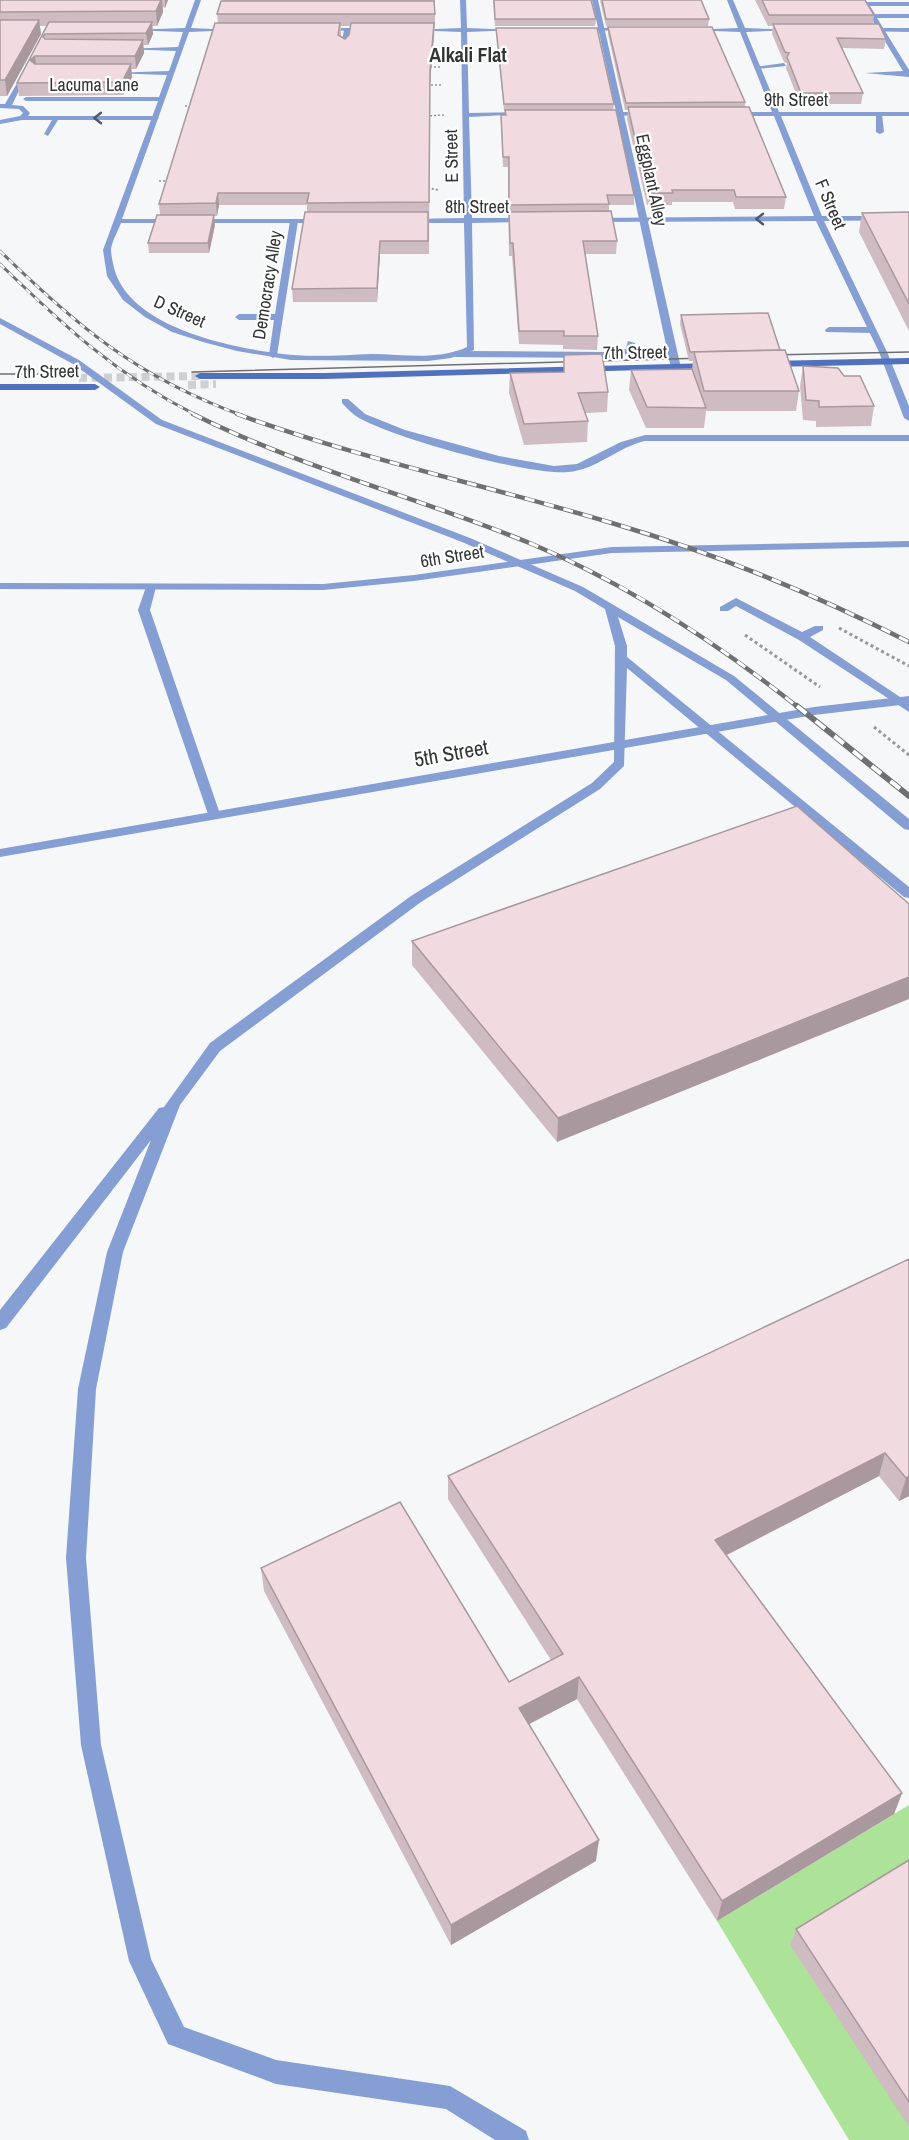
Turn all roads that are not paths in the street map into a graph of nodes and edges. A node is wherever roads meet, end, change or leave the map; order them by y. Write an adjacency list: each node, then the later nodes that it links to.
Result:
1 (198, 0): 10 (street, D Street)
2 (463, 0): 16 (street, E Street)
3 (595, 0): 19 (street, Eggplant Alley)
4 (730, 0): 22 (street, F Street)
5 (864, 2): 6 (street); 7 (street)
6 (909, 4)
7 (873, 16): 8 (street); 25 (street)
8 (909, 16)
9 (125, 30): 10 (street)
10 (187, 30): 11 (street); 29 (street, D Street)
11 (236, 30)
12 (312, 30): 13 (street)
13 (347, 30): 14 (street); 27 (street)
14 (381, 30)
15 (404, 30): 16 (street)
16 (465, 30): 17 (street); 50 (street, E Street)
17 (524, 30)
18 (569, 30): 19 (street)
19 (602, 30): 20 (street); 44 (street, Eggplant Alley)
20 (636, 30)
21 (681, 30): 22 (street)
22 (742, 30): 23 (street); 32 (street, F Street)
23 (804, 30)
24 (848, 30): 25 (street)
25 (881, 30): 26 (street); 36 (street)
26 (909, 30)
27 (344, 46)
28 (120, 49): 29 (street)
29 (181, 49): 34 (street, D Street)
30 (33, 56): 39 (street)
31 (784, 65): 32 (street)
32 (757, 67): 47 (street, F Street)
33 (109, 73): 34 (street)
34 (172, 73): 38 (street, D Street)
35 (868, 73): 36 (street)
36 (908, 74)
37 (26, 99): 38 (street, Lacuma Lane)
38 (163, 99): 41 (street, D Street)
39 (4, 106): 40 (street)
40 (26, 109): 41 (street); 51 (street)
41 (159, 109): 53 (street, D Street)
42 (530, 114): 50 (street)
43 (588, 114): 44 (street)
44 (622, 114): 45 (street); 61 (street, Eggplant Alley)
45 (654, 114)
46 (729, 114): 47 (street, 9th Street)
47 (776, 114): 48 (street, 9th Street); 58 (street, F Street)
48 (879, 114): 49 (street, 9th Street); 55 (street)
49 (909, 114)
50 (466, 115): 66 (street, E Street)
51 (22, 118): 52 (street); 54 (street)
52 (56, 118): 53 (street, one-way to 52); 56 (street)
53 (156, 118): 62 (street, D Street)
54 (0, 122)
55 (880, 132)
56 (48, 134)
57 (909, 218): 58 (street)
58 (819, 219): 61 (street, one-way to 61); 71 (street, F Street)
59 (538, 220): 66 (street, 8th Street)
60 (586, 220): 61 (street)
61 (645, 220): 80 (street, Eggplant Alley)
62 (116, 221): 63 (street); 75 (street, D Street)
63 (294, 221): 64 (street); 68 (street, Democracy Alley)
64 (329, 221)
65 (400, 221): 66 (street, 8th Street)
66 (469, 221): 73 (street, E Street)
67 (239, 317): 68 (street)
68 (278, 317): 75 (street, Democracy Alley)
69 (0, 321): 94 (street)
70 (829, 330): 71 (street)
71 (872, 330): 76 (street, F Street)
72 (631, 343): 74 (street)
73 (471, 348): 74 (street, D Street)
74 (456, 354): 75 (street, D Street)
75 (273, 355)
76 (887, 362): 77 (main road); 78 (main road); 89 (street, F Street)
77 (909, 362)
78 (761, 364)
79 (720, 366): 80 (main road, 7th Street)
80 (676, 368): 82 (main road, 7th Street)
81 (200, 376): 82 (main road, 7th Street)
82 (325, 376): 85 (main road, 7th Street)
83 (79, 378): 84 (main road, 7th Street)
84 (0, 380)
85 (216, 384)
86 (0, 387): 87 (main road, 7th Street)
87 (95, 387)
88 (345, 401): 90 (street)
89 (909, 418)
90 (909, 438)
91 (909, 544): 93 (street, 6th Street)
92 (0, 586): 93 (street, 6th Street)
93 (151, 587): 101 (street)
94 (610, 607): 98 (street); 102 (street)
95 (724, 609): 97 (street)
96 (819, 628): 97 (street)
97 (803, 636): 100 (street)
98 (621, 658): 104 (street); 105 (street)
99 (909, 700): 101 (street, 5th Street)
100 (909, 708)
101 (214, 814): 103 (street, 5th Street)
102 (909, 826)
103 (0, 853)
104 (909, 894)
105 (215, 1047): 106 (street); 107 (street)
106 (0, 1323)
107 (517, 2140)

